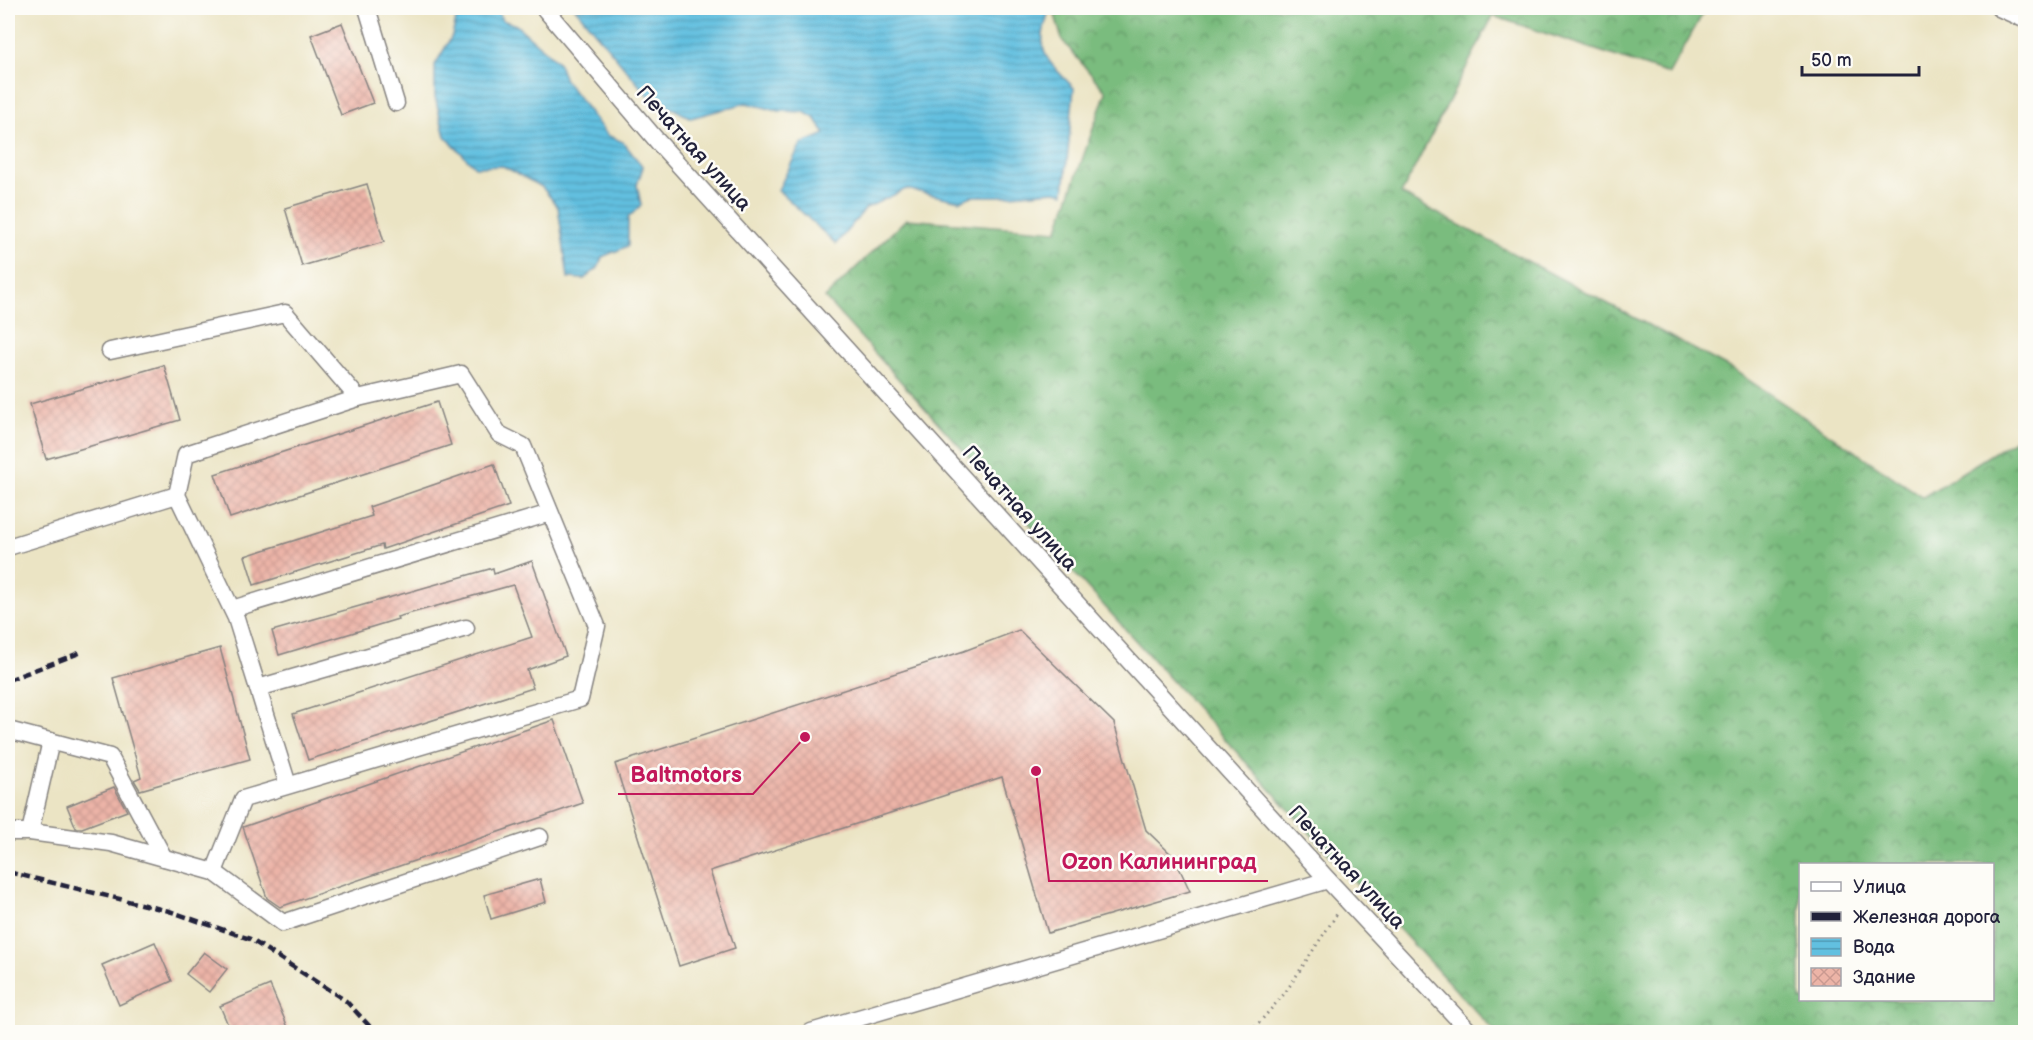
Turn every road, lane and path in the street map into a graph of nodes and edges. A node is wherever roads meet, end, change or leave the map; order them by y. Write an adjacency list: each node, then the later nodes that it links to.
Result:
1 (367, 8): 5 (street)
2 (544, 8): 22 (street, Печатная улица)
3 (1999, 8): 4 (street)
4 (2025, 20)
5 (396, 103)
6 (110, 351): 7 (street)
7 (358, 398): 8 (street); 9 (street)
8 (177, 495): 10 (street); 11 (street)
9 (550, 513): 11 (street); 16 (street)
10 (8, 547)
11 (232, 609): 13 (street)
12 (466, 628): 13 (street)
13 (258, 688): 16 (street)
14 (8, 730): 15 (street)
15 (51, 741): 18 (street); 20 (street)
16 (288, 785): 21 (street)
17 (8, 832): 18 (street)
18 (30, 832): 20 (street)
19 (540, 837): 21 (street)
20 (164, 858): 21 (street)
21 (214, 872)
22 (1328, 880): 23 (street, Печатная улица); 24 (street)
23 (1346, 900): 25 (path); 26 (street, Печатная улица)
24 (812, 1032)
25 (1251, 1032)
26 (1470, 1032)

